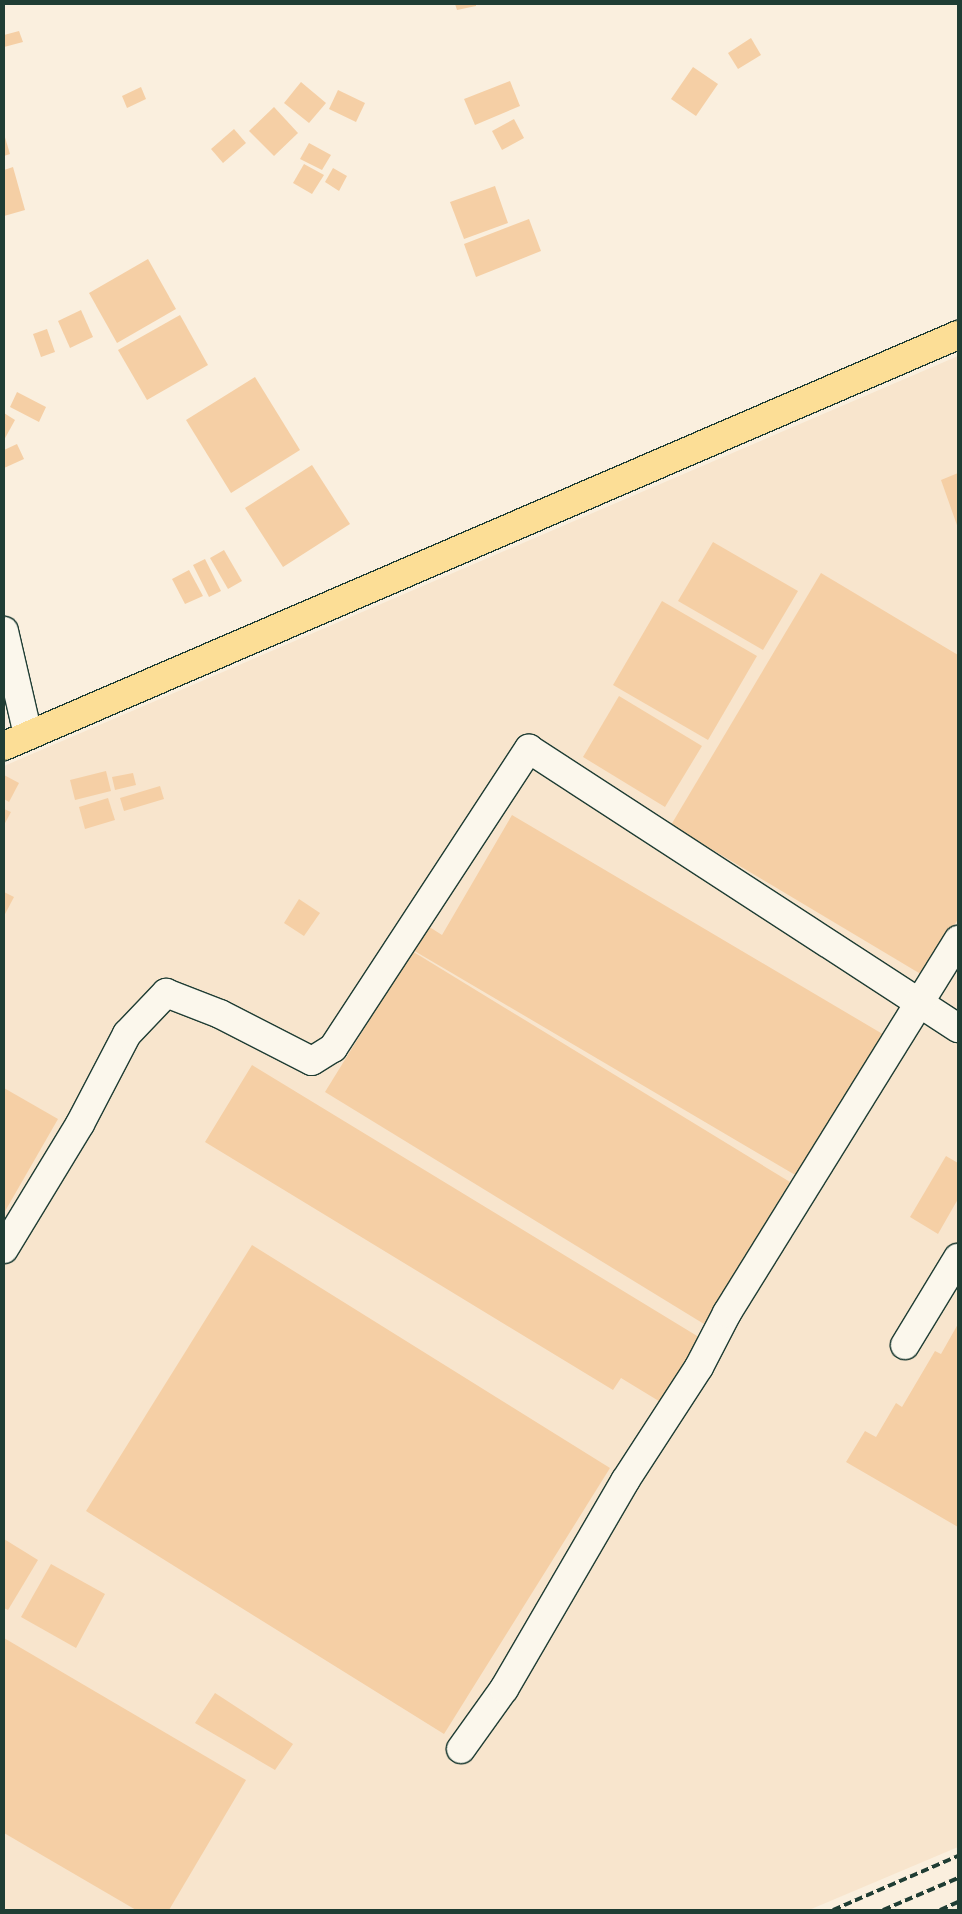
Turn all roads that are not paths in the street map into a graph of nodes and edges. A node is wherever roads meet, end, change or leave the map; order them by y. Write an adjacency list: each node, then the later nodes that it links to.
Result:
1 (958, 335): 3 (main road)
2 (4, 631): 3 (street)
3 (28, 735): 4 (main road)
4 (4, 746)
5 (958, 940): 6 (street)
6 (919, 1002): 7 (street); 8 (street); 11 (street)
7 (958, 1028)
8 (4, 1249)
9 (958, 1258): 10 (street)
10 (905, 1345)
11 (462, 1748)

